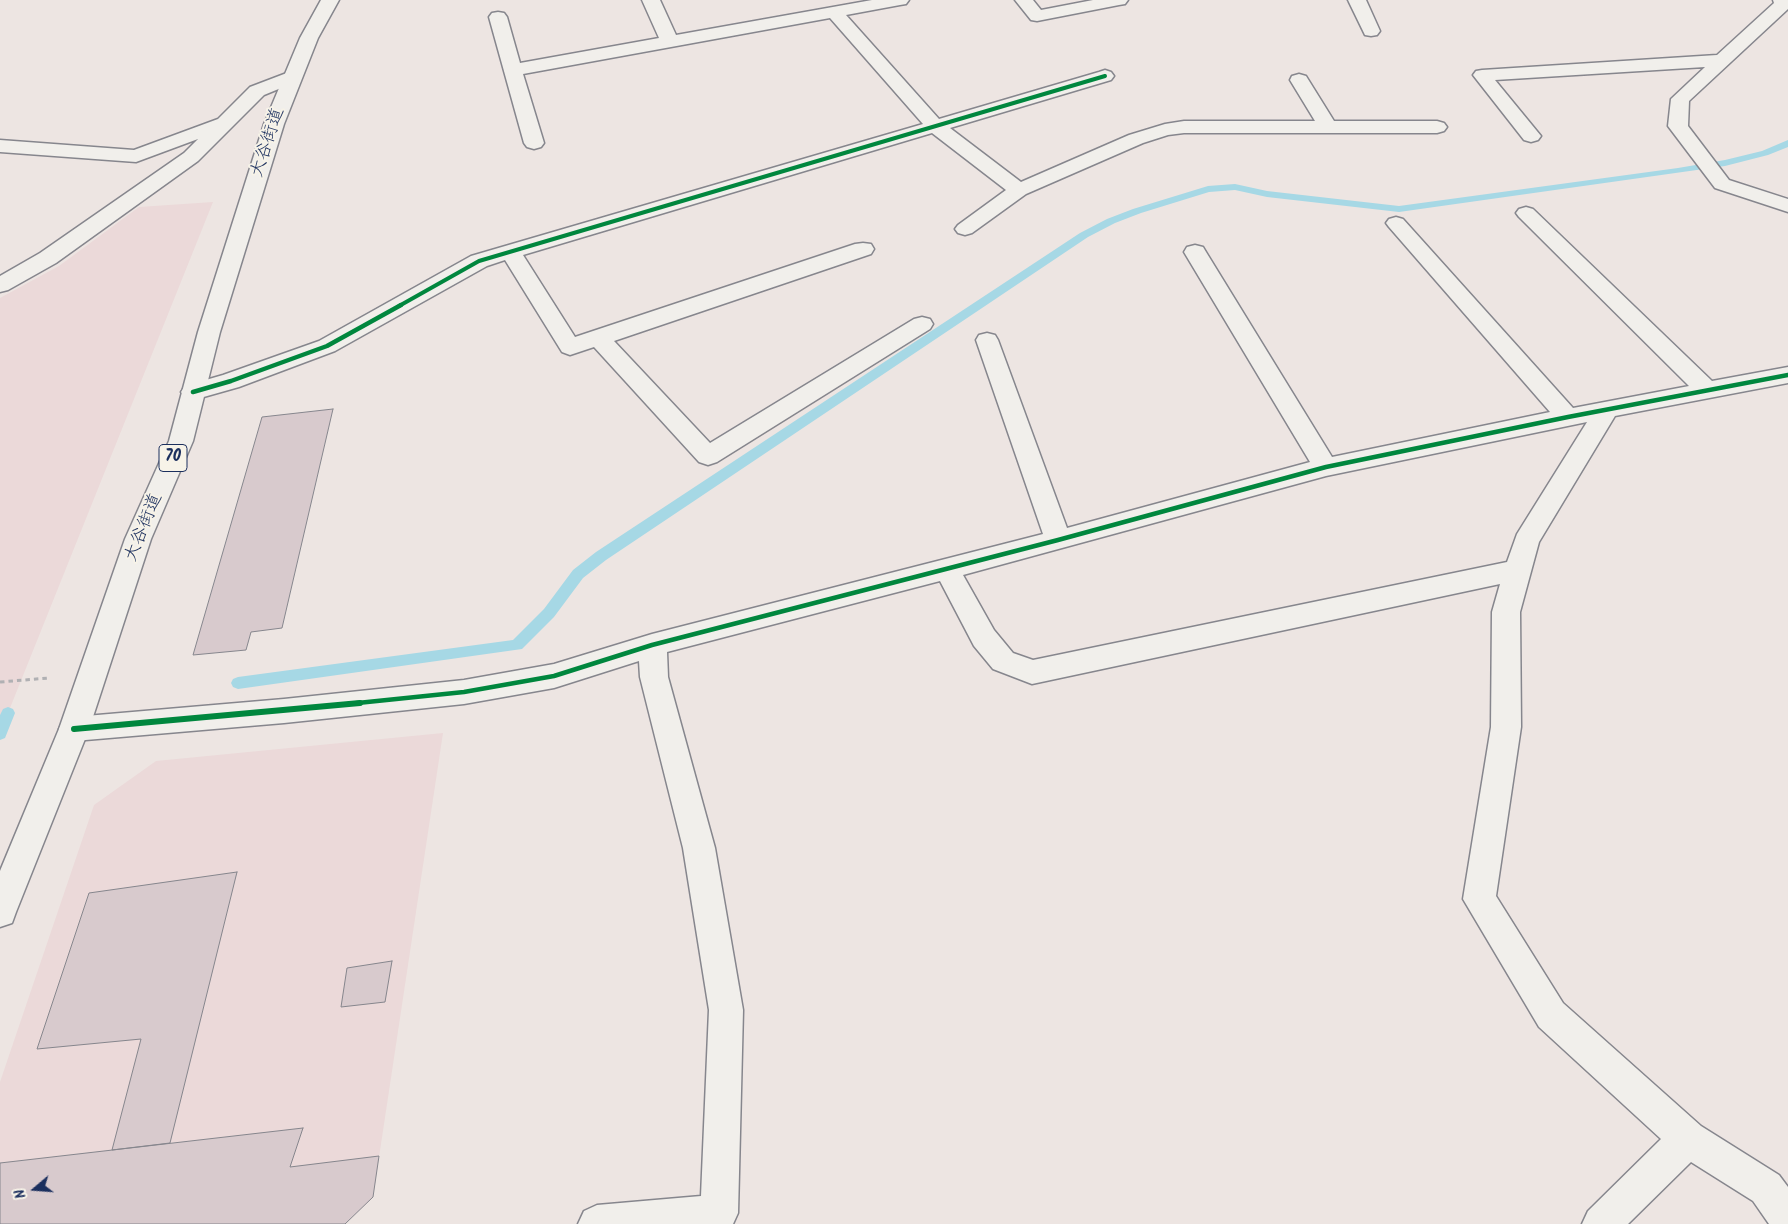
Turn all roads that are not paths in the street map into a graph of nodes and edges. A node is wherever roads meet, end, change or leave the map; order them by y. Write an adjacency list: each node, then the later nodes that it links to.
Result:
1 (330, 0): 17 (street, 大谷街道 / 70)
2 (651, 0): 13 (street)
3 (802, 0): 10 (street)
4 (900, 0): 9 (street)
5 (1024, 0): 6 (street)
6 (1119, 0)
7 (1357, 0): 12 (street)
8 (1782, 0): 14 (street)
9 (834, 12): 10 (street); 20 (street)
10 (812, 16): 13 (street)
11 (498, 17): 15 (street)
12 (1371, 31)
13 (670, 42): 15 (street)
14 (1723, 60): 23 (street); 27 (street)
15 (513, 70): 24 (street)
16 (1105, 76): 20 (street)
17 (292, 77): 19 (street); 40 (street, 大谷街道 / 70)
18 (1299, 80): 21 (street)
19 (226, 122): 25 (street); 34 (street)
20 (935, 126): 26 (street); 32 (street)
21 (1328, 127): 22 (street); 26 (street)
22 (1437, 127)
23 (1531, 136)
24 (534, 144)
25 (0, 146)
26 (1019, 190): 30 (street)
27 (1788, 206)
28 (1526, 213): 39 (street)
29 (1396, 223): 42 (street)
30 (965, 229)
31 (863, 249): 36 (street)
32 (510, 252): 36 (street); 40 (street)
33 (1194, 252): 43 (street)
34 (0, 285)
35 (922, 324): 36 (street)
36 (598, 338)
37 (988, 340): 44 (street)
38 (1788, 375): 39 (street)
39 (1708, 391): 41 (street)
40 (193, 392): 48 (street, 大谷街道 / 70)
41 (1607, 409): 42 (street); 46 (street)
42 (1568, 417): 43 (street)
43 (1326, 466): 44 (street)
44 (1058, 540): 45 (street)
45 (946, 568): 46 (street); 47 (street)
46 (1517, 570): 50 (street)
47 (652, 645): 48 (street); 52 (street)
48 (74, 729): 49 (street, 大谷街道 / 70)
49 (0, 912)
50 (1688, 1139): 51 (street); 53 (street)
51 (1788, 1218)
52 (597, 1224)
53 (1600, 1224)

